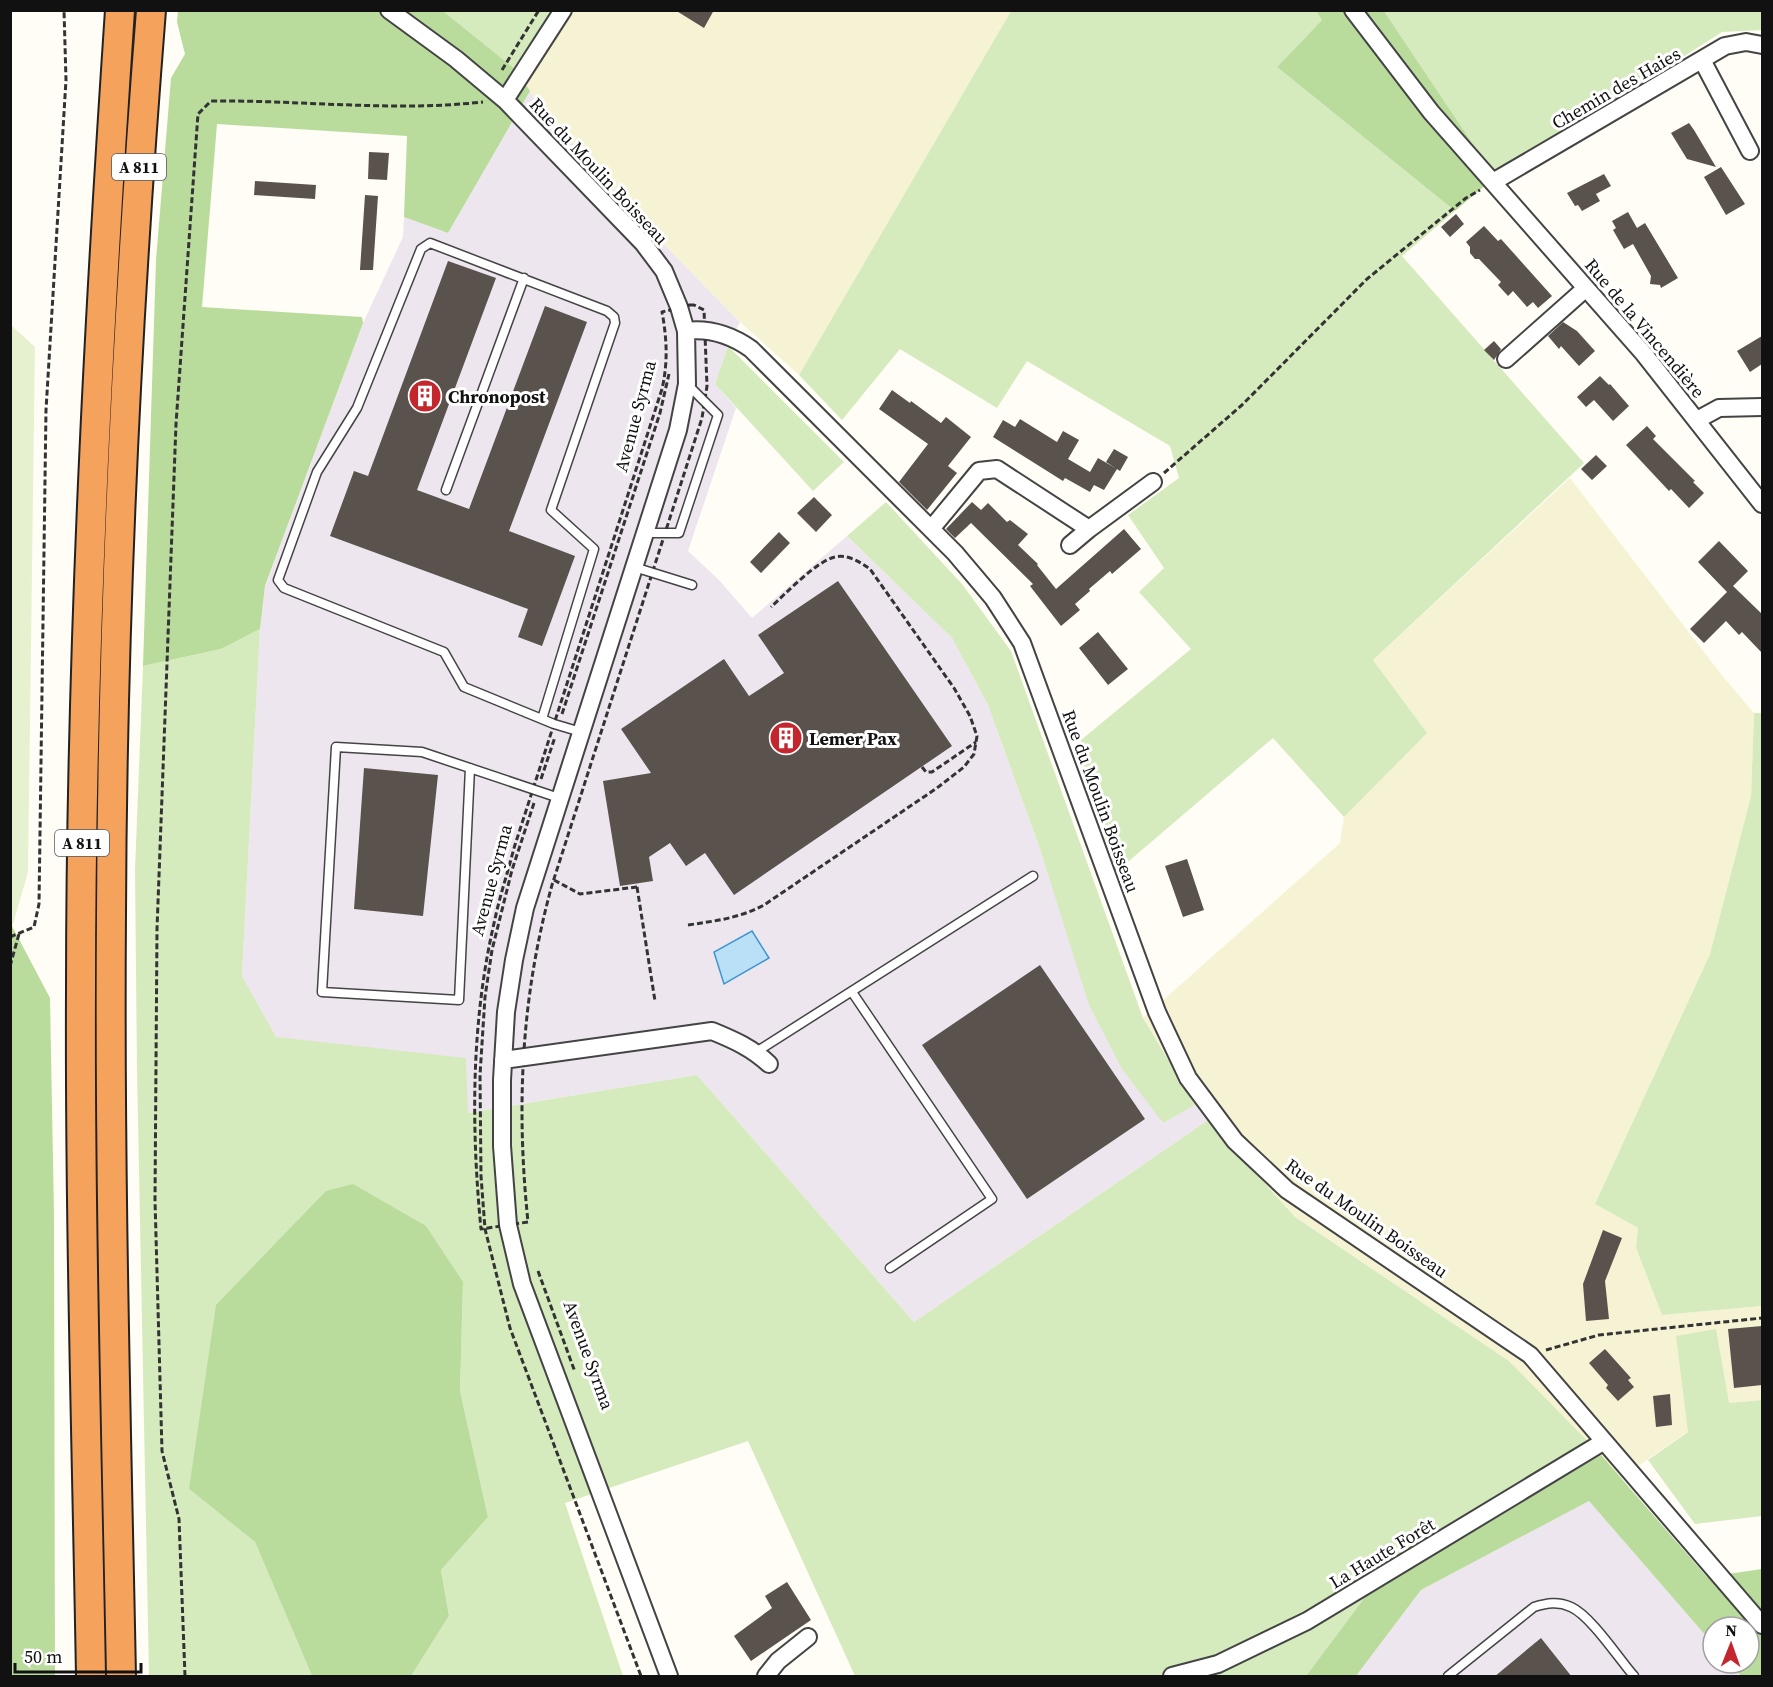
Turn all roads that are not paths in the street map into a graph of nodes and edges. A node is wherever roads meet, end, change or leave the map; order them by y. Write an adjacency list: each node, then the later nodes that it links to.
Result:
1 (120, 10): 40 (highway, A 811)
2 (151, 10): 41 (highway, A 811)
3 (389, 10): 8 (street, Rue du Moulin Boisseau)
4 (563, 10): 8 (street)
5 (1353, 10): 10 (street, Rue de la Vincendière)
6 (1762, 45): 7 (street, Chemin des Haies)
7 (1702, 60): 9 (street); 10 (street, Chemin des Haies)
8 (505, 100): 13 (street, Rue du Moulin Boisseau)
9 (1750, 151)
10 (1493, 182): 12 (street, Rue de la Vincendière)
11 (524, 278): 19 (lane); 27 (lane); 27 (lane)
12 (1586, 288): 14 (street); 17 (street, Rue de la Vincendière)
13 (693, 330): 15 (street, Avenue Syrma); 21 (street, Rue du Moulin Boisseau)
14 (1506, 359)
15 (687, 384): 23 (street, Avenue Syrma); 23 (lane)
16 (1762, 407): 17 (street)
17 (1697, 420): 20 (street, Rue de la Vincendière)
18 (1154, 482): 22 (street)
19 (446, 490)
20 (1762, 504)
21 (931, 529): 22 (street); 37 (street, Rue du Moulin Boisseau)
22 (1089, 530): 24 (street)
23 (653, 533): 25 (street, Avenue Syrma)
24 (1070, 545)
25 (641, 569): 26 (lane); 28 (street, Avenue Syrma)
26 (692, 585)
27 (542, 719): 28 (lane)
28 (581, 732): 30 (street, Avenue Syrma)
29 (470, 768): 29 (lane); 30 (lane)
30 (559, 798): 34 (street, Avenue Syrma)
31 (1033, 876): 32 (lane)
32 (852, 992): 33 (lane); 36 (lane)
33 (756, 1052): 34 (street); 35 (street)
34 (510, 1060): 42 (street, Avenue Syrma)
35 (770, 1064)
36 (890, 1268)
37 (1603, 1442): 38 (street, Rue du Moulin Boisseau); 44 (street, La Haute Forêt)
38 (1762, 1625)
39 (808, 1637): 43 (street)
40 (91, 1677)
41 (121, 1677)
42 (669, 1677)
43 (766, 1677)
44 (1172, 1677)
45 (1448, 1677): 46 (lane)
46 (1634, 1677)

